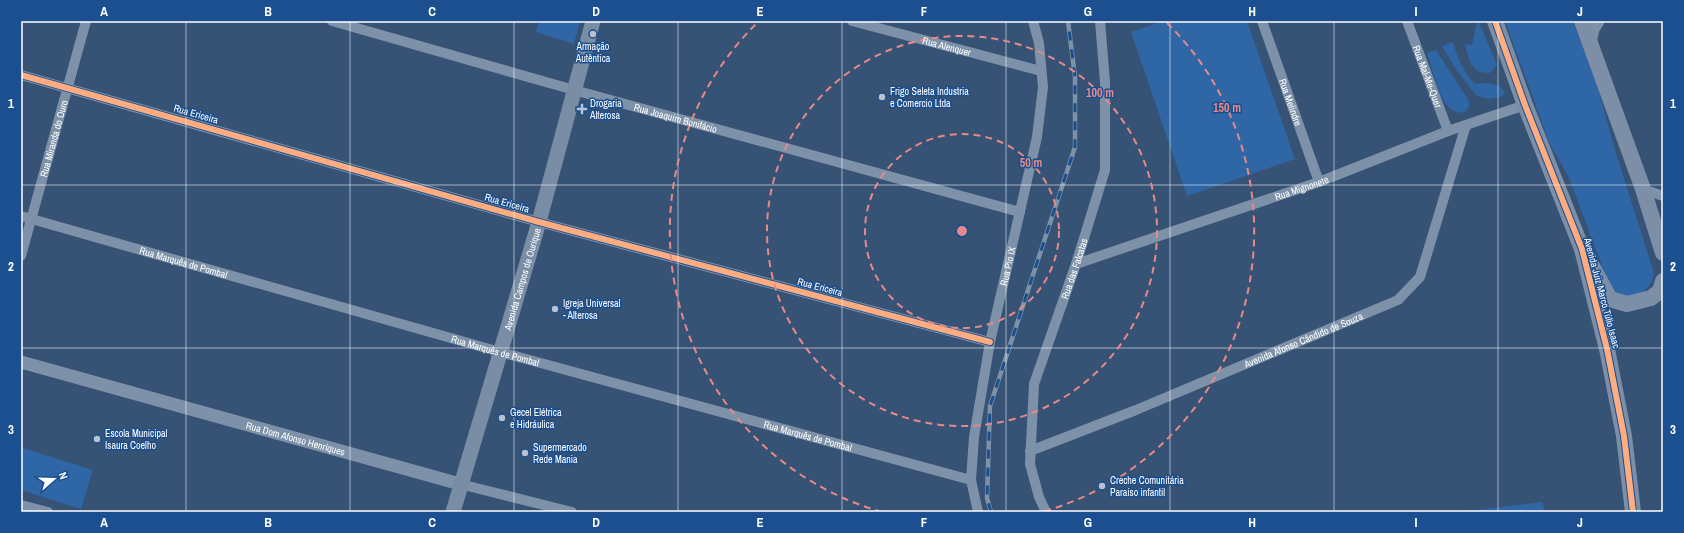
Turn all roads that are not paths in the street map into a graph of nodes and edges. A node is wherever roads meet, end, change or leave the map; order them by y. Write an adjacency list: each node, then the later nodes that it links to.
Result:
1 (86, 21): 15 (street, Rua Miranda do Ouro)
2 (332, 21): 16 (street, Rua Joaquim Bonifácio)
3 (593, 21): 16 (main road, Avenida Campos de Ourique)
4 (852, 21): 13 (street, Rua Alenquer)
5 (1033, 21): 13 (street, Rua Pio IX)
6 (1100, 21): 29 (street, Rua das Falcatas)
7 (1262, 21): 20 (street, Rua Melindre)
8 (1407, 21): 19 (street, Rua Mal-Me-Quer)
9 (1495, 21): 17 (main road, Avenida Juiz Marco Túlio Isaac)
10 (1582, 21): 12 (main road)
11 (1598, 21): 12 (street)
12 (1590, 42): 21 (main road)
13 (1041, 70): 23 (street, Rua Pio IX)
14 (21, 75): 15 (street, Rua Ericeira)
15 (68, 87): 24 (street, Rua Miranda do Ouro); 25 (street, Rua Ericeira)
16 (574, 90): 23 (street, Rua Joaquim Bonifácio); 25 (main road, Avenida Campos de Ourique)
17 (1525, 105): 18 (street, Rua Mignonete); 26 (main road, Avenida Juiz Marco Túlio Isaac)
18 (1466, 125): 19 (street, Rua Mignonete); 34 (street, Avenida Afonso Cândido de Souza)
19 (1448, 131): 20 (street, Rua Mignonete)
20 (1319, 182): 29 (street, Rua Mignonete)
21 (1643, 189): 22 (street); 27 (main road)
22 (1663, 196)
23 (1020, 212): 31 (street, Rua Pio IX)
24 (26, 218): 28 (street, Rua Miranda do Ouro); 32 (street, Rua Marquês de Pombal)
25 (539, 222): 31 (street, Rua Ericeira); 32 (main road, Avenida Campos de Ourique)
26 (1582, 250): 30 (main road); 43 (main road, Avenida Juiz Marco Túlio Isaac)
27 (1663, 253)
28 (21, 256)
29 (1076, 264): 34 (street, Rua das Falcatas)
30 (1663, 281)
31 (990, 342): 35 (street, Rua Pio IX)
32 (500, 352): 35 (street, Rua Marquês de Pombal); 36 (main road, Avenida Campos de Ourique)
33 (21, 362): 36 (street, Rua Dom Afonso Henriques)
34 (1030, 451): 42 (street, Rua das Falcatas)
35 (971, 480): 41 (street, Rua Pio IX)
36 (460, 484): 39 (main road, Avenida Campos de Ourique); 40 (street, Rua Dom Afonso Henriques)
37 (21, 505): 38 (street)
38 (48, 512)
39 (453, 512)
40 (572, 512)
41 (978, 512)
42 (1046, 512)
43 (1634, 512)

